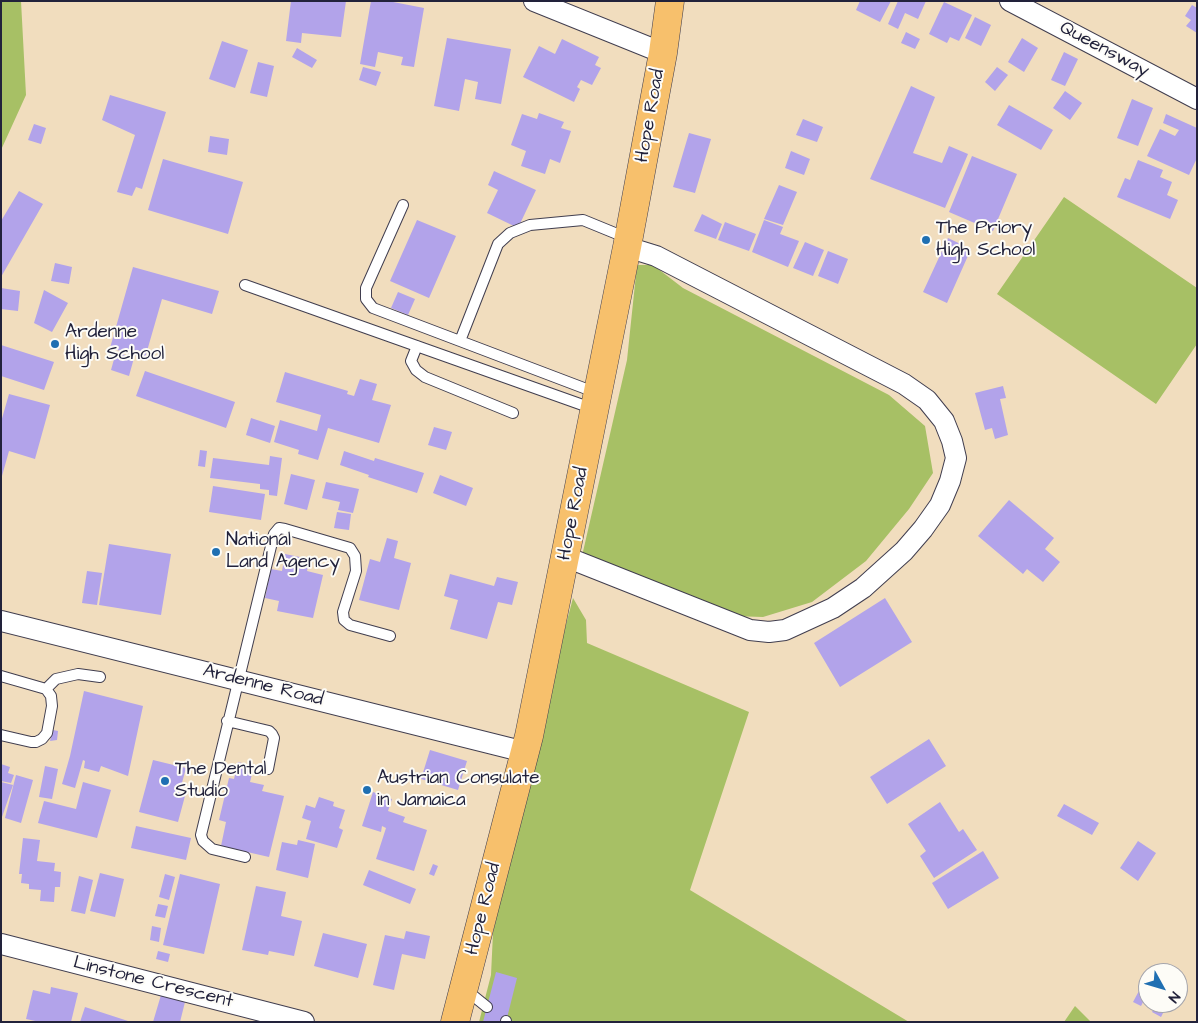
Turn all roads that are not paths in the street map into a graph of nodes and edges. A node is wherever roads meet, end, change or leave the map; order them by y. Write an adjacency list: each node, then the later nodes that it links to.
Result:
1 (534, 1): 4 (street)
2 (670, 1): 4 (main road, Hope Road)
3 (1010, 1): 5 (street, Queensway)
4 (663, 53): 7 (main road, Hope Road)
5 (1197, 100)
6 (404, 205): 9 (lane)
7 (628, 243): 9 (lane); 11 (main road, Hope Road); 13 (street)
8 (245, 286): 10 (lane)
9 (460, 341): 11 (lane)
10 (417, 346): 11 (lane); 12 (lane)
11 (596, 401): 13 (main road, Hope Road)
12 (512, 413)
13 (566, 557): 22 (main road, Hope Road)
14 (2, 622): 18 (street, Ardenne Road)
15 (390, 636): 18 (lane)
16 (1, 676): 19 (lane)
17 (100, 677): 19 (lane)
18 (237, 679): 20 (lane); 22 (street, Ardenne Road)
19 (46, 689): 21 (lane)
20 (228, 721): 23 (lane); 24 (lane)
21 (1, 735)
22 (525, 752): 26 (main road, Hope Road)
23 (268, 769)
24 (245, 857)
25 (1, 944): 28 (street, Linstone Crescent)
26 (464, 988): 27 (lane); 29 (main road, Hope Road)
27 (487, 1006)
28 (304, 1022)
29 (455, 1022)

